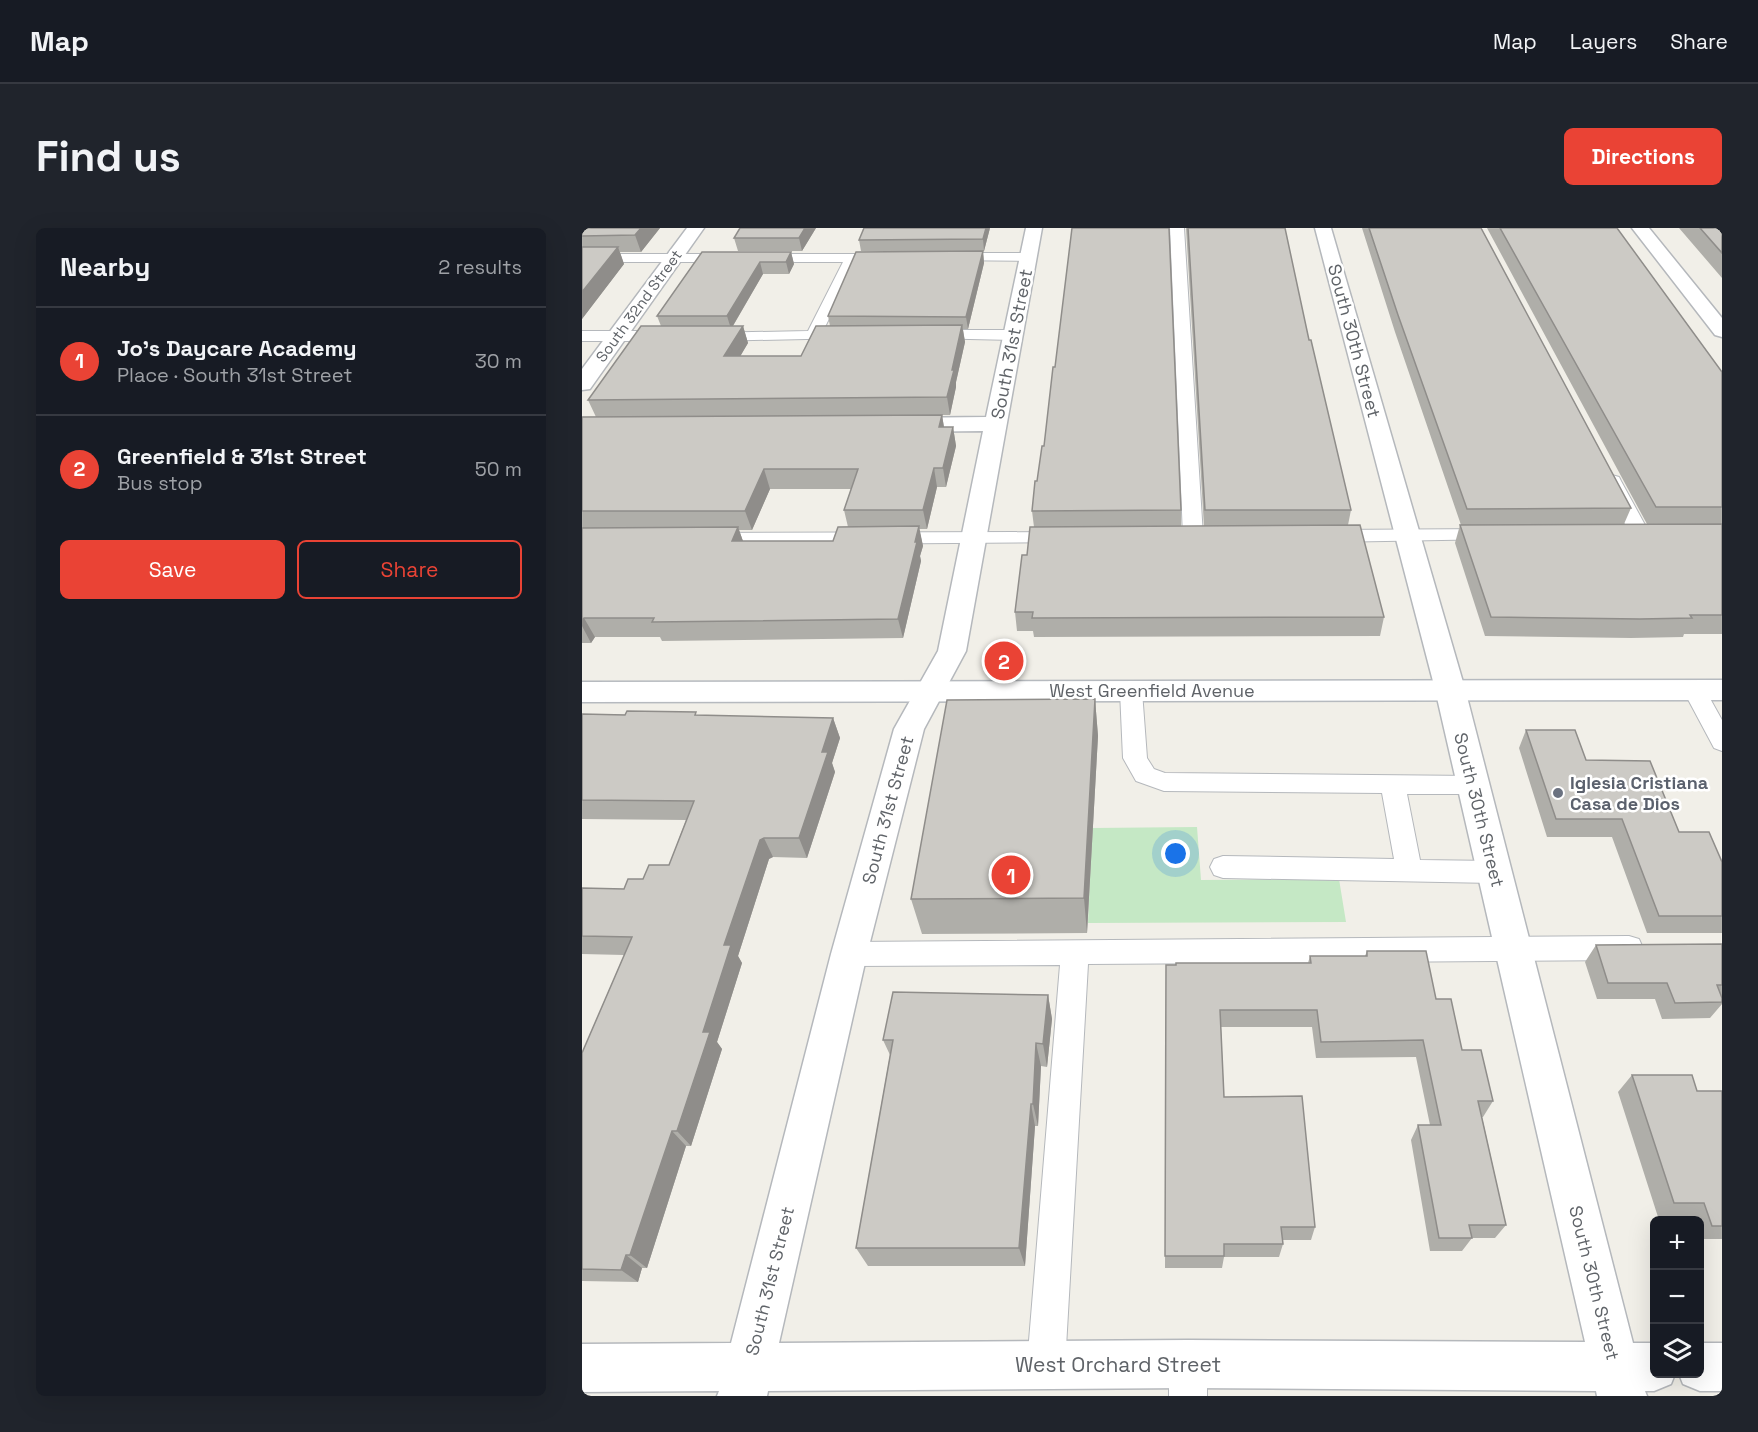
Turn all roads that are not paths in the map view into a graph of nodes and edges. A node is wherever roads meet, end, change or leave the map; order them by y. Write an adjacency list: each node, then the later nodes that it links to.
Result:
1 (696, 228): 8 (street, South 32nd Street)
2 (1034, 228): 6 (street, South 31st Street)
3 (1177, 228): 27 (lane)
4 (1323, 228): 30 (street, South 30th Street)
5 (1640, 228): 12 (street)
6 (1029, 257): 11 (lane); 16 (street, South 31st Street)
7 (582, 258): 8 (lane)
8 (674, 258): 9 (lane); 18 (street, South 32nd Street)
9 (852, 258): 10 (lane); 13 (lane)
10 (900, 258)
11 (935, 258)
12 (1722, 331)
13 (813, 335): 14 (lane); 18 (lane)
14 (860, 335)
15 (918, 335): 16 (lane)
16 (1014, 335): 20 (street, South 31st Street)
17 (582, 336): 18 (lane)
18 (617, 336): 19 (street, South 32nd Street)
19 (582, 384)
20 (996, 424): 21 (street); 34 (street, South 31st Street)
21 (874, 425)
22 (1607, 471): 24 (lane)
23 (1617, 534): 24 (lane)
24 (1640, 534): 25 (lane)
25 (1664, 534)
26 (1511, 535): 30 (lane)
27 (1193, 536): 28 (lane); 31 (lane)
28 (1216, 536)
29 (1306, 536): 30 (lane)
30 (1407, 536): 35 (street, South 30th Street)
31 (1170, 537)
32 (1077, 538): 34 (lane)
33 (687, 539): 34 (lane)
34 (974, 539): 39 (street, South 31st Street)
35 (1450, 689): 36 (street, West Greenfield Avenue); 37 (street, West Greenfield Avenue); 42 (street, South 30th Street)
36 (1708, 690): 40 (lane)
37 (1131, 691): 39 (street, West Greenfield Avenue); 41 (lane)
38 (582, 692): 39 (street, West Greenfield Avenue)
39 (931, 692): 49 (street, South 31st Street)
40 (1722, 742)
41 (1393, 784): 42 (lane); 44 (lane)
42 (1473, 785): 45 (street, South 30th Street)
43 (1223, 867): 44 (lane)
44 (1408, 870): 45 (lane)
45 (1494, 872): 47 (street, South 30th Street)
46 (1651, 947): 47 (lane)
47 (1513, 948): 48 (lane); 54 (street, South 30th Street)
48 (1075, 952): 49 (lane); 50 (lane)
49 (849, 954): 56 (street, South 31st Street)
50 (1046, 1365): 55 (street, West Orchard Street); 56 (street, West Orchard Street)
51 (1704, 1367): 52 (street)
52 (1722, 1367)
53 (582, 1368): 56 (street, West Orchard Street)
54 (1631, 1377): 55 (street, West Orchard Street)
55 (1188, 1380)
56 (745, 1382)

